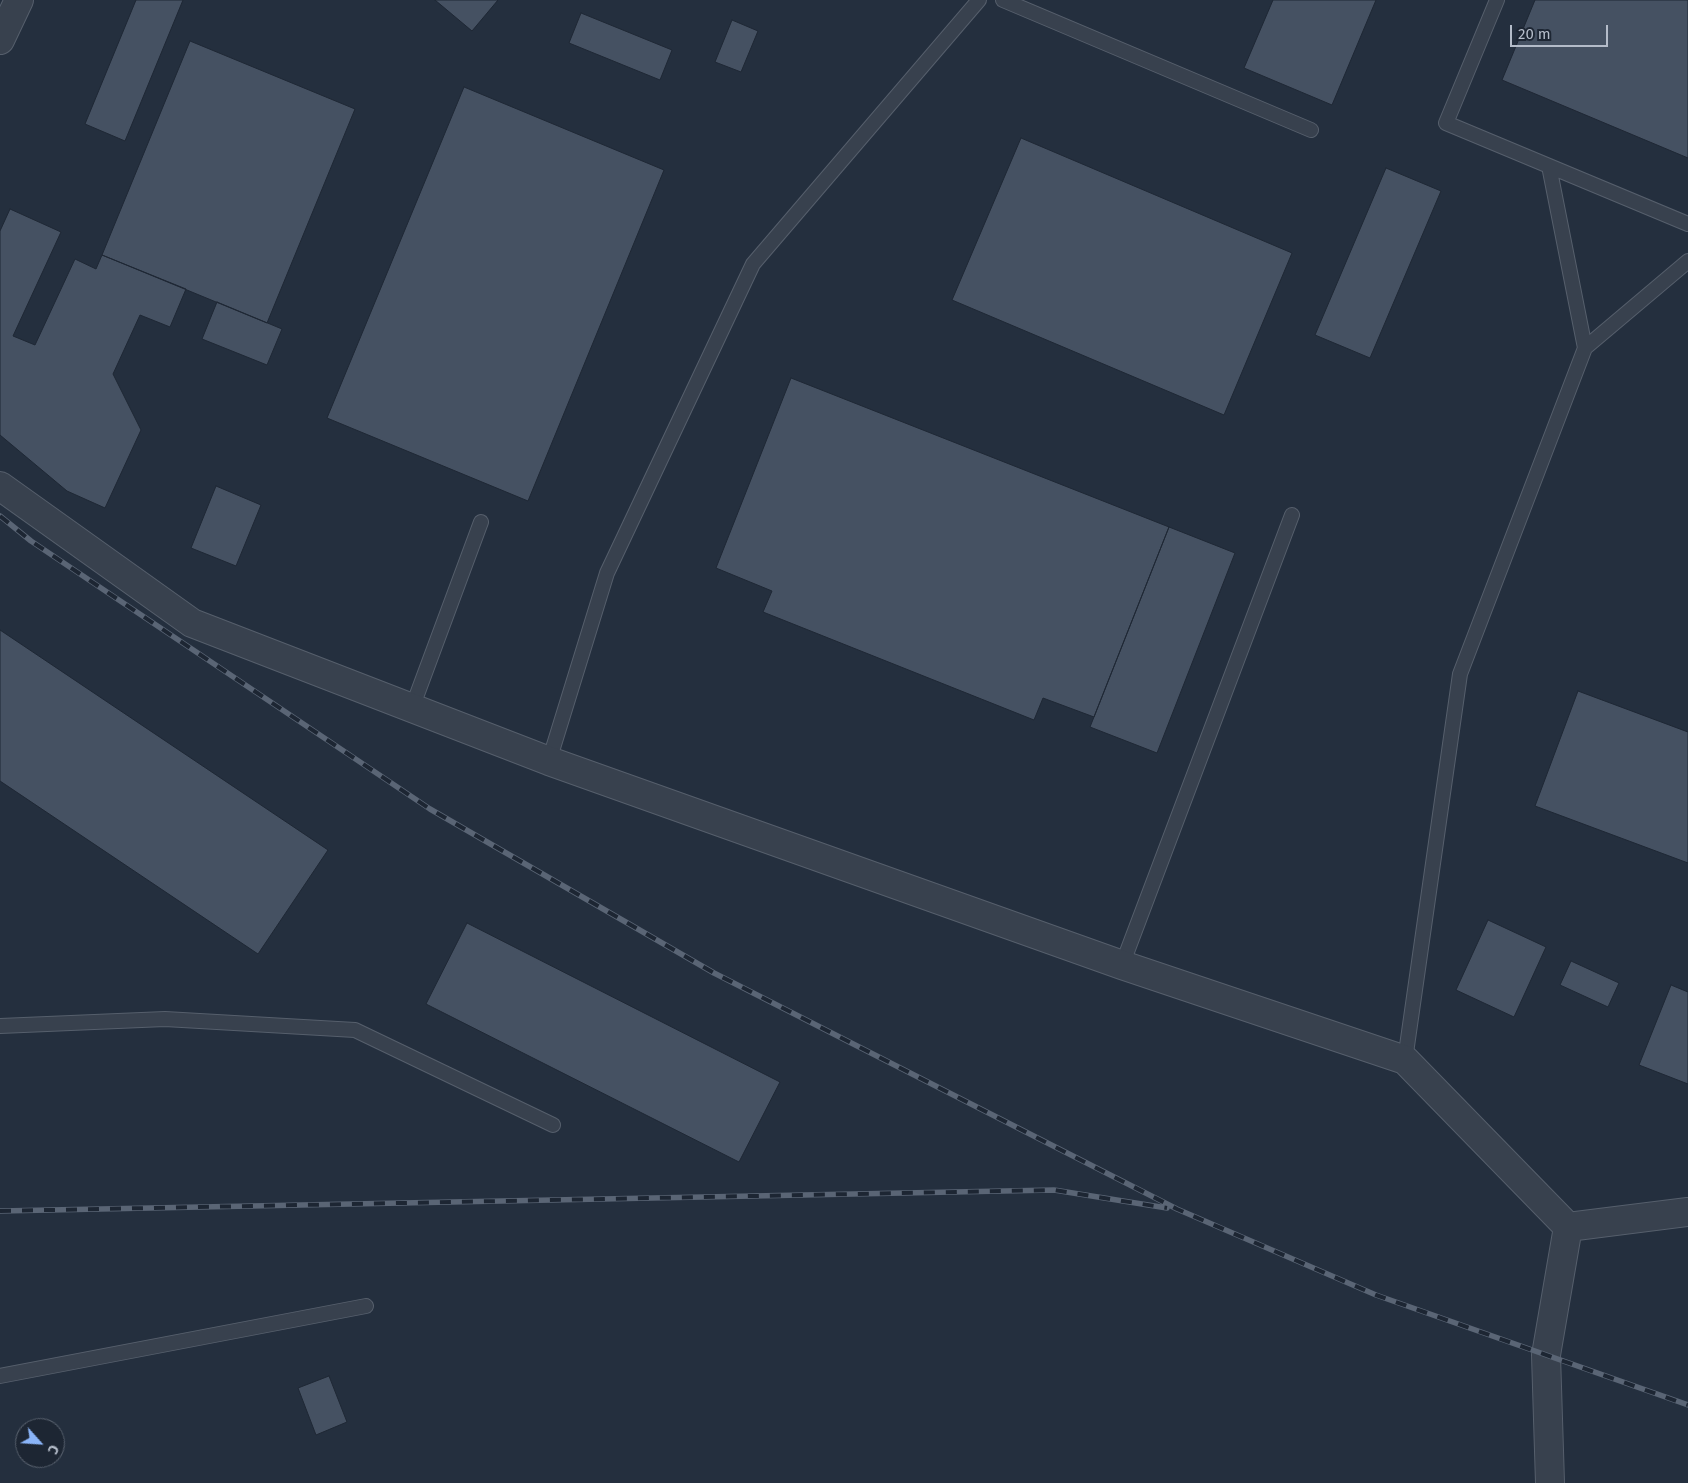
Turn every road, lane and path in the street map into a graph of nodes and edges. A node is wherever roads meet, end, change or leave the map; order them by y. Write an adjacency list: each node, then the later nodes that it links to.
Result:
1 (19, 0): 5 (street)
2 (979, 0): 15 (lane)
3 (1004, 0): 6 (lane)
4 (1497, 0): 7 (lane)
5 (0, 40)
6 (1311, 130)
7 (1549, 166): 8 (lane); 10 (lane)
8 (1688, 224)
9 (1688, 261): 10 (lane)
10 (1585, 348): 18 (lane)
11 (0, 486): 14 (street)
12 (1292, 515): 16 (lane)
13 (481, 522): 14 (lane)
14 (412, 708): 15 (street)
15 (549, 761): 16 (street)
16 (1122, 965): 18 (street)
17 (0, 1026): 19 (lane)
18 (1405, 1060): 21 (street)
19 (553, 1125)
20 (1688, 1212): 21 (street)
21 (1568, 1227): 24 (street)
22 (366, 1306): 23 (lane)
23 (0, 1376)
24 (1550, 1483)

